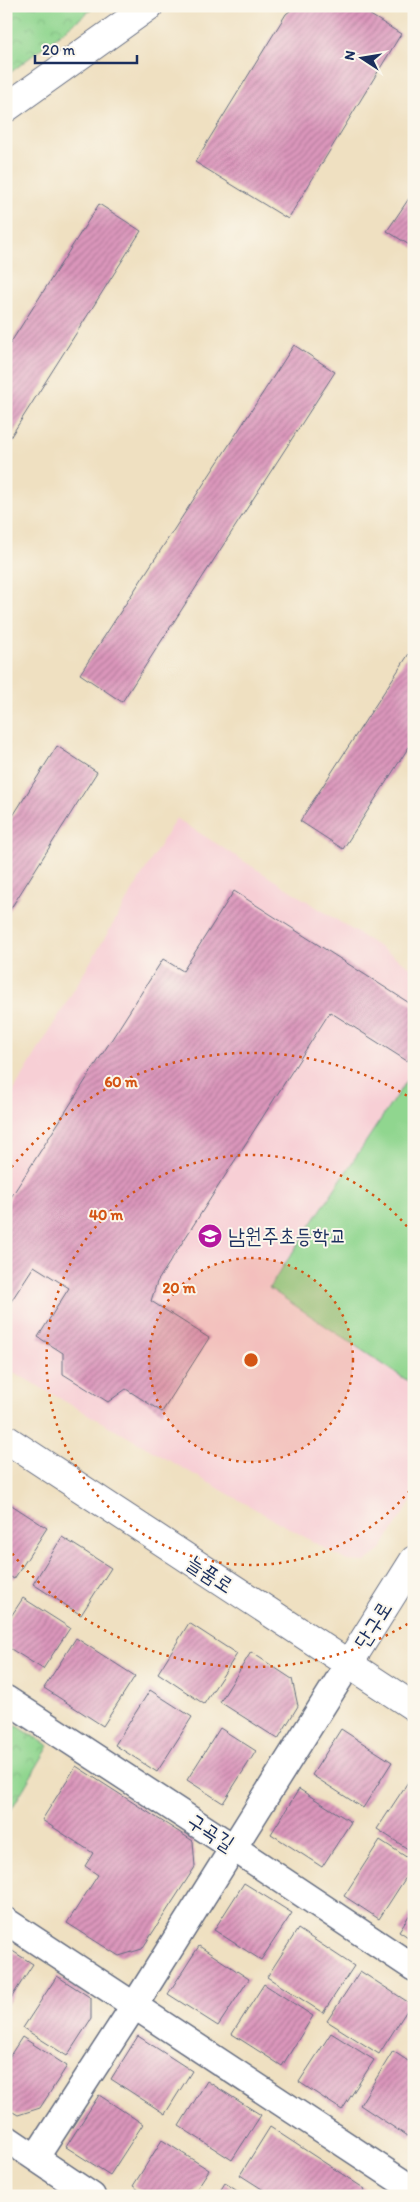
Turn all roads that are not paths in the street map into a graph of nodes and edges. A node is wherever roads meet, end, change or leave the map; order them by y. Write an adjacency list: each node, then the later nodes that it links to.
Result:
1 (149, 6): 2 (street)
2 (6, 108)
3 (6, 1439): 5 (street, 늘품로)
4 (414, 1560): 5 (street, 단구로)
5 (348, 1665): 7 (street, 늘품로); 8 (street)
6 (6, 1699): 8 (street, 구곡길)
7 (414, 1707)
8 (234, 1848): 10 (street, 구곡길); 11 (street)
9 (6, 1921): 11 (street)
10 (414, 1968)
11 (134, 2006): 13 (street); 14 (street)
12 (6, 2138): 13 (street)
13 (36, 2157): 15 (street)
14 (414, 2190)
15 (92, 2196)

